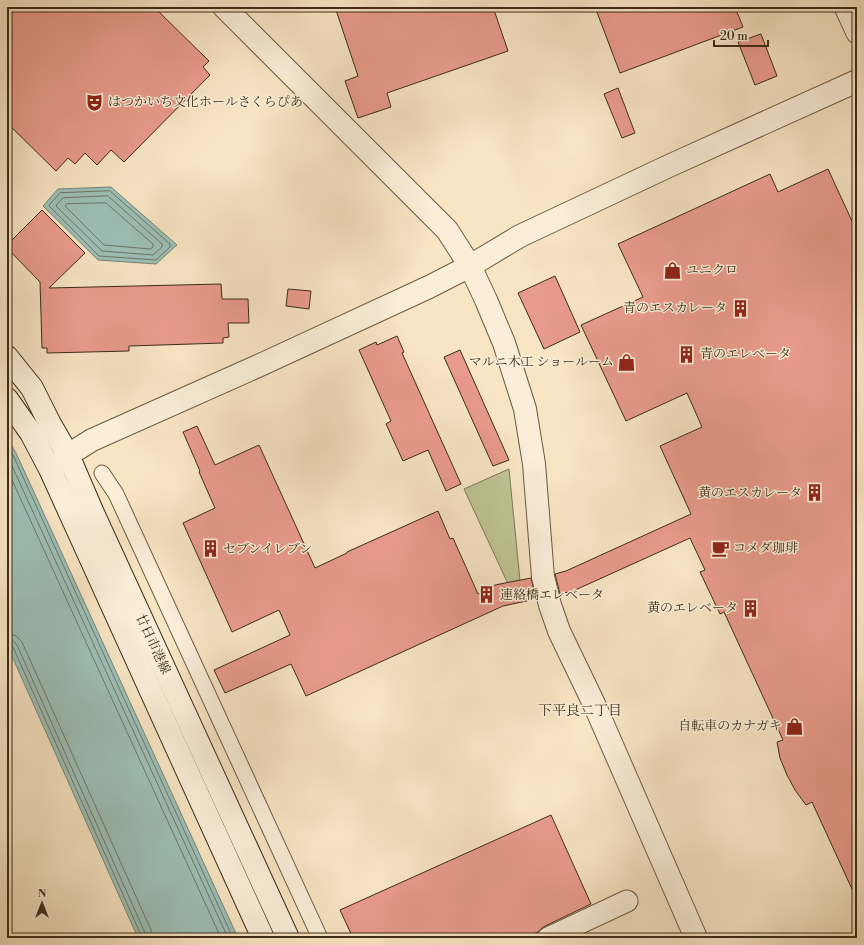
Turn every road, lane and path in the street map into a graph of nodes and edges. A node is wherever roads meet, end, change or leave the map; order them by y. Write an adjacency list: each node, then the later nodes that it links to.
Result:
1 (224, 7): 5 (street)
2 (845, 7): 3 (street)
3 (857, 33)
4 (857, 81): 5 (street)
5 (470, 266): 8 (street); 16 (street)
6 (7, 357): 8 (street, 廿日市港線)
7 (7, 400): 9 (street, 廿日市港線)
8 (68, 455): 9 (street); 13 (street, 廿日市港線)
9 (50, 469): 12 (street, 廿日市港線)
10 (102, 473): 14 (street)
11 (627, 901): 15 (street)
12 (263, 938)
13 (288, 938)
14 (320, 938)
15 (548, 938)
16 (696, 938)

